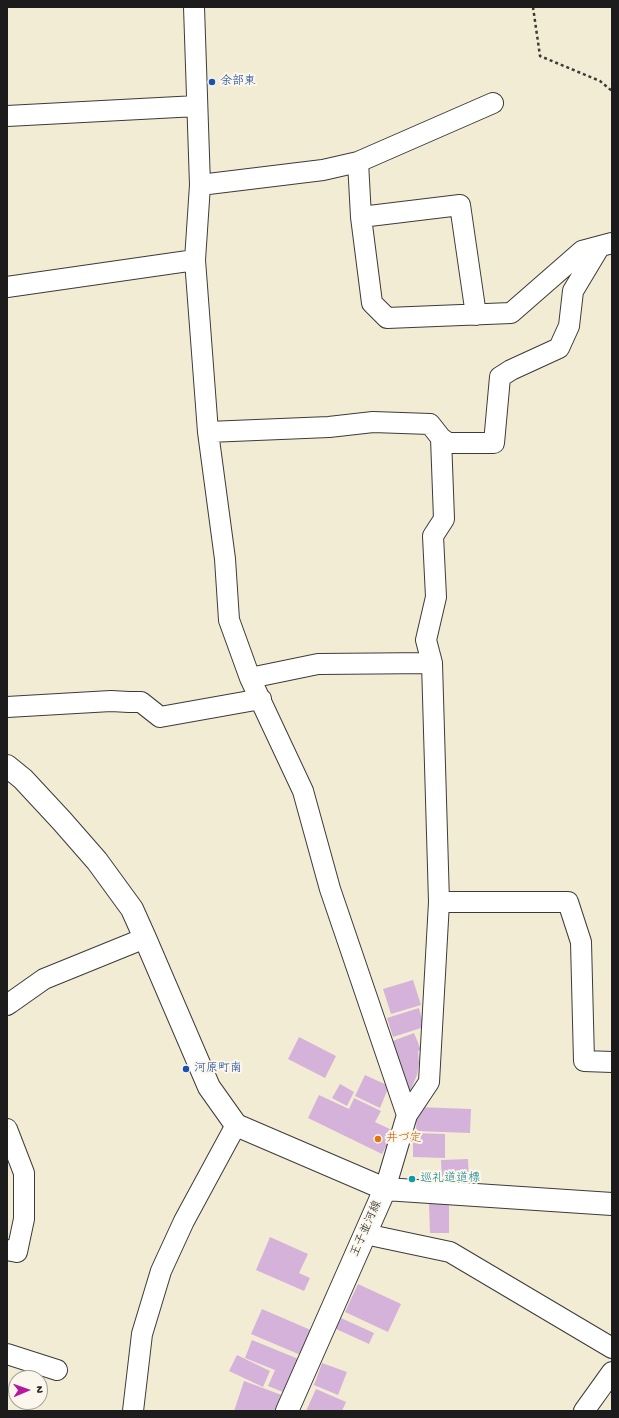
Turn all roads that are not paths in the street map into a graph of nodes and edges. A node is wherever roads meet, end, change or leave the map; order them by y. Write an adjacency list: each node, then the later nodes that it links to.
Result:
1 (194, 7): 3 (street)
2 (493, 103): 5 (street)
3 (197, 106): 4 (street); 6 (street)
4 (7, 116)
5 (358, 162): 6 (street); 7 (street)
6 (200, 185): 9 (street)
7 (361, 217): 11 (street); 11 (street)
8 (606, 244): 11 (street); 13 (street)
9 (195, 260): 10 (street); 12 (street)
10 (7, 287)
11 (476, 315)
12 (208, 432): 13 (street); 15 (street)
13 (441, 438): 14 (street)
14 (432, 664): 15 (street); 19 (street)
15 (250, 678): 16 (street)
16 (261, 699): 17 (street); 23 (street)
17 (7, 708)
18 (7, 766): 20 (street)
19 (439, 902): 22 (street); 23 (street)
20 (145, 938): 21 (street); 24 (street)
21 (7, 1004)
22 (612, 1062)
23 (407, 1115): 26 (street)
24 (236, 1125): 26 (street); 34 (street)
25 (7, 1129): 29 (street)
26 (385, 1189): 27 (street, 王子並河線); 28 (street, 王子並河線)
27 (612, 1204)
28 (365, 1234): 30 (street); 35 (street, 王子並河線)
29 (7, 1250)
30 (612, 1348)
31 (7, 1354): 32 (street)
32 (57, 1370)
33 (612, 1372): 36 (street)
34 (133, 1411)
35 (288, 1411)
36 (584, 1411)

